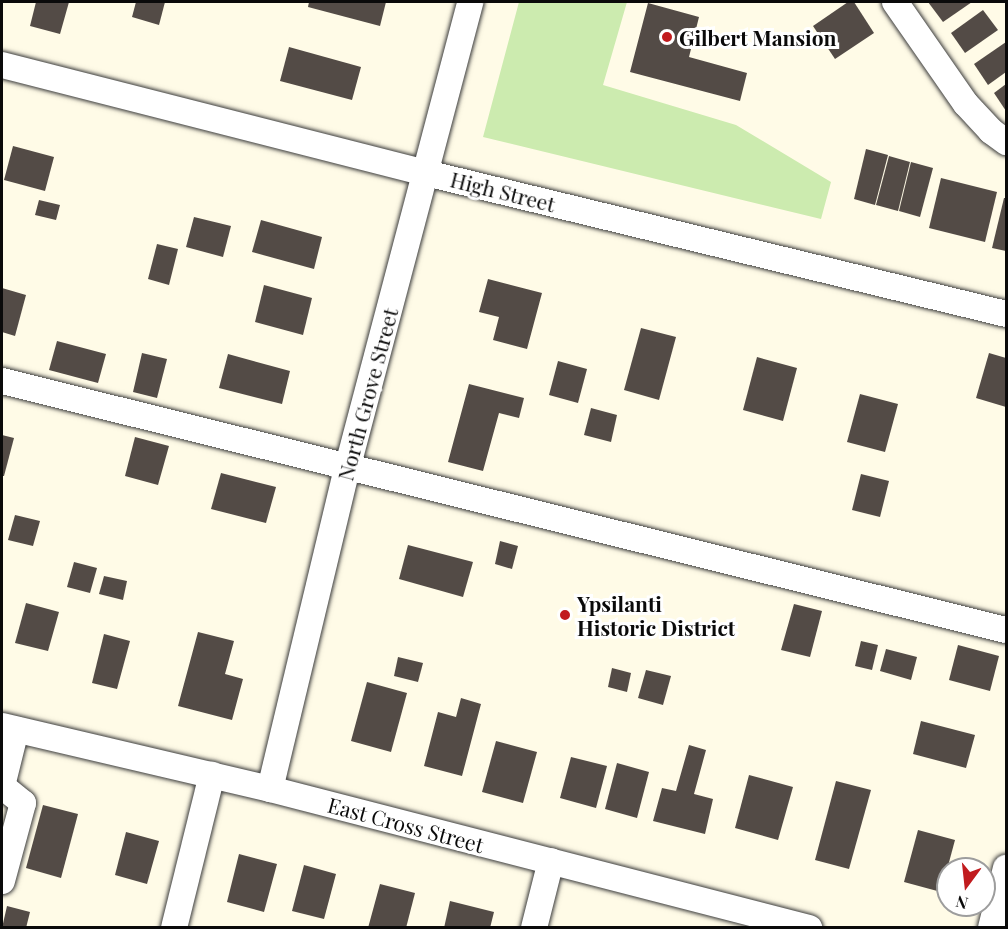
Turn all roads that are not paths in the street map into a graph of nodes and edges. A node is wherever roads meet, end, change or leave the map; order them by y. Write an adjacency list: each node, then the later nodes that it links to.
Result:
1 (470, 2): 5 (street, North Grove Street)
2 (895, 2): 4 (street)
3 (2, 64): 5 (street, High Street)
4 (1006, 142)
5 (426, 173): 6 (street, High Street); 8 (street, North Grove Street)
6 (1006, 314)
7 (2, 381): 8 (street)
8 (347, 469): 9 (street); 13 (street, North Grove Street)
9 (1006, 630)
10 (9, 728): 11 (street, East Cross Street); 12 (street)
11 (212, 775): 13 (street, East Cross Street); 17 (street)
12 (2, 786): 16 (street)
13 (270, 789): 14 (street, East Cross Street)
14 (550, 861): 18 (street); 19 (street, East Cross Street)
15 (1006, 868): 20 (street)
16 (2, 881)
17 (174, 927)
18 (534, 927)
19 (809, 927)
20 (991, 927)

